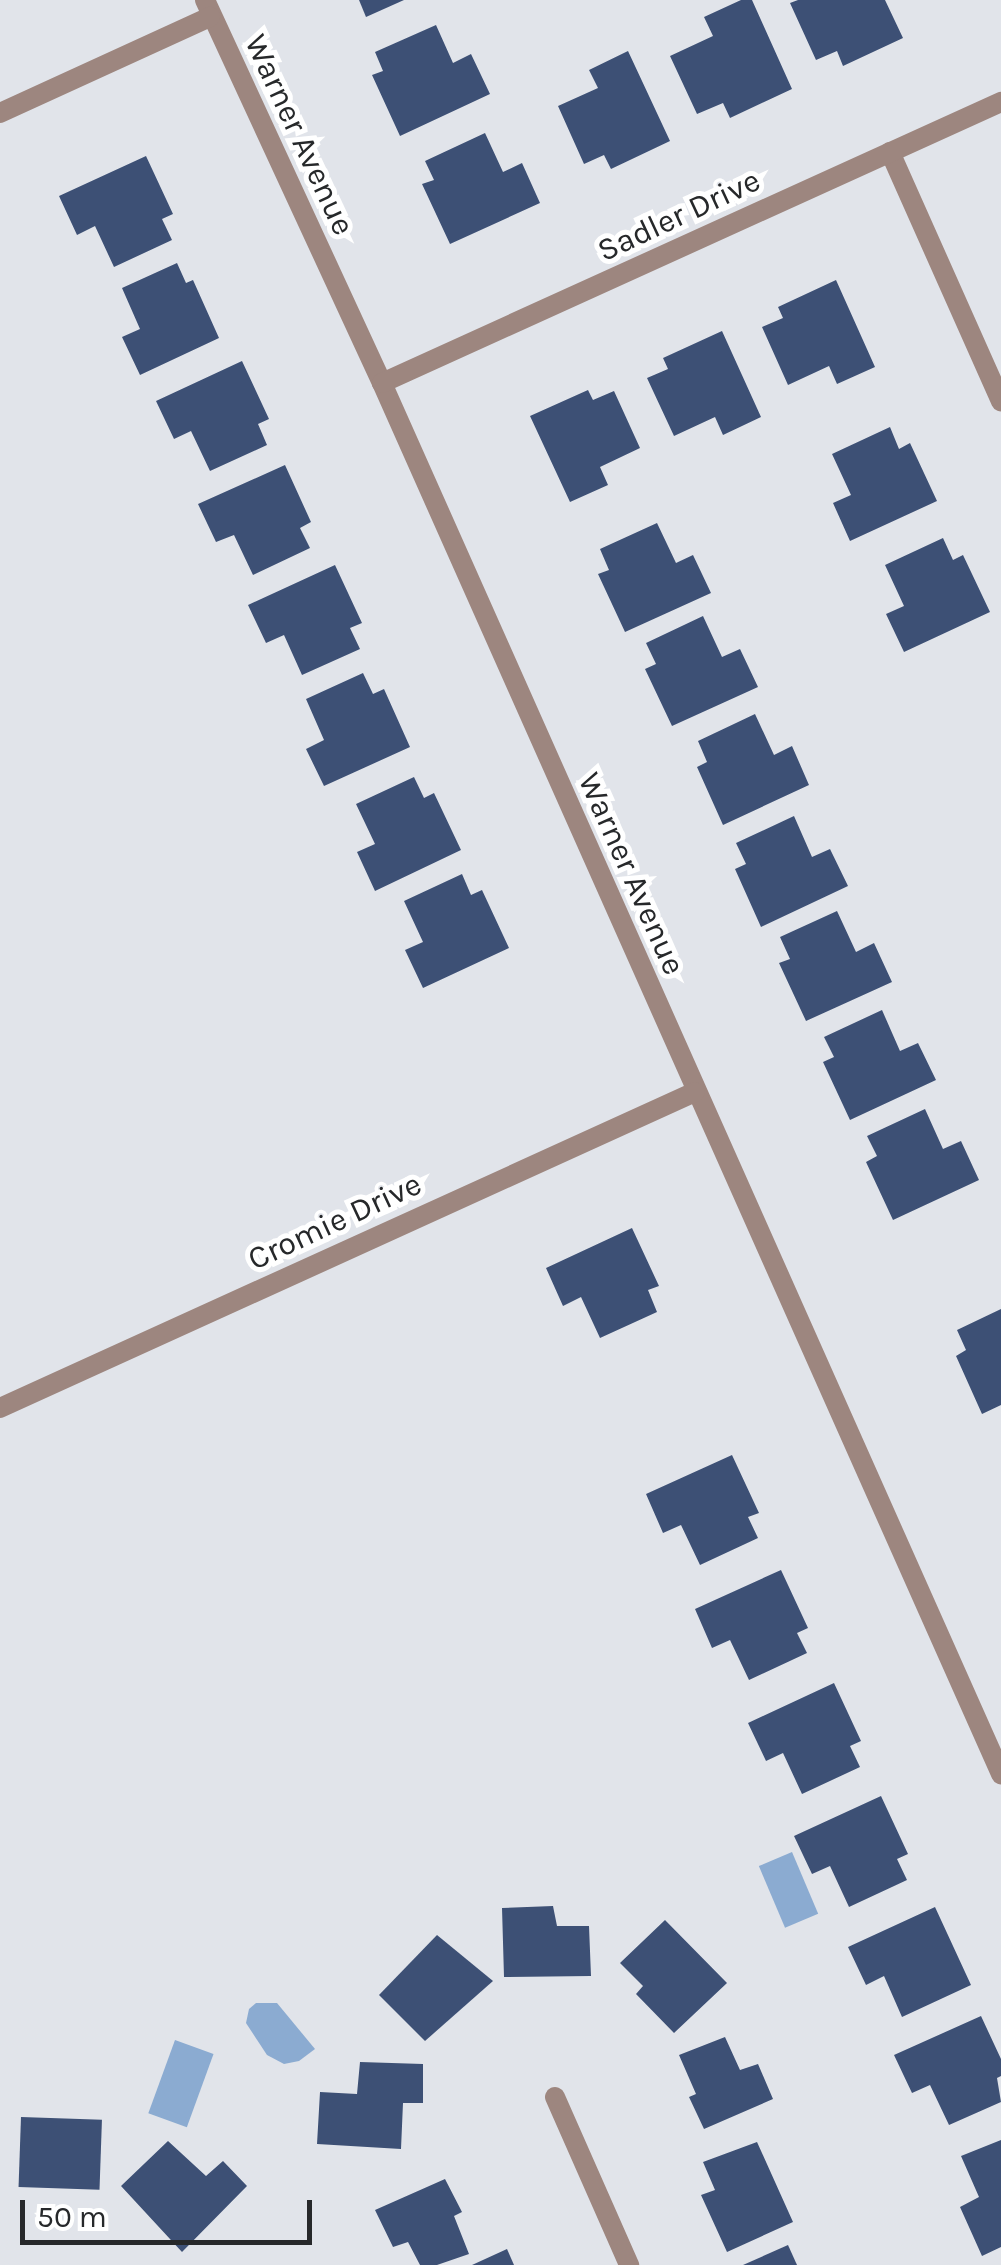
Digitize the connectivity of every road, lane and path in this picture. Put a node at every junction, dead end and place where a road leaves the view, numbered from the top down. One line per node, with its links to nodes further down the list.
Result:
1 (207, 8): 3 (street); 5 (street, Warner Avenue)
2 (1001, 102): 4 (street, Sadler Drive)
3 (0, 113)
4 (890, 152): 5 (street, Sadler Drive); 6 (street)
5 (382, 383): 7 (street, Warner Avenue)
6 (1001, 401)
7 (694, 1092): 8 (street, Cromie Drive); 9 (street, Warner Avenue)
8 (0, 1408)
9 (1001, 1774)
10 (555, 2096): 11 (street)
11 (629, 2265)

